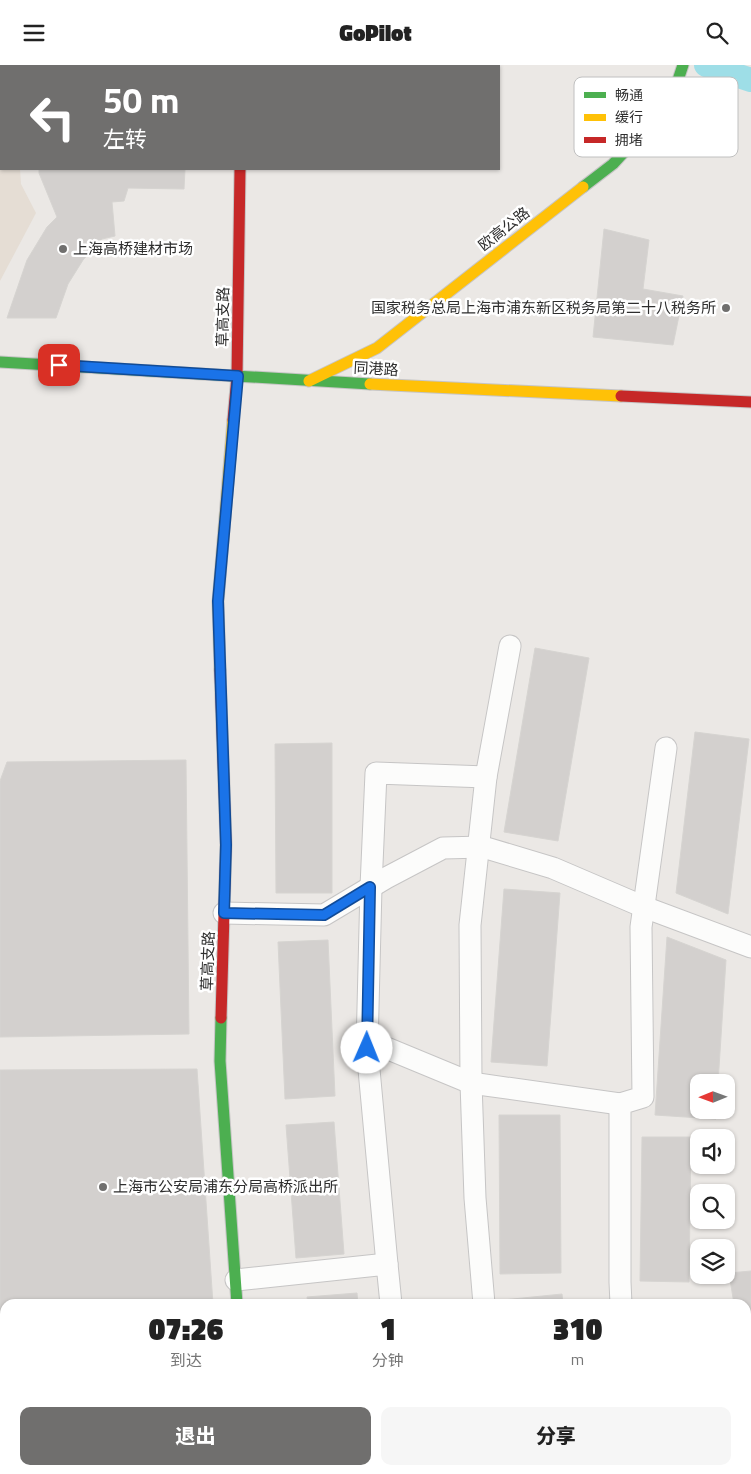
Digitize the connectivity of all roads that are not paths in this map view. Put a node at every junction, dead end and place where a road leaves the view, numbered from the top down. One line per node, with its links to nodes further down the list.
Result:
1 (683, 65): 2 (street, 欧高公路)
2 (679, 77)
3 (619, 157): 7 (street, 欧高公路)
4 (240, 170): 6 (street, 草高支路)
5 (0, 361): 6 (street, 同港路)
6 (238, 376): 7 (street, 同港路); 15 (street, 草高支路)
7 (308, 381): 8 (street, 同港路)
8 (751, 402)
9 (510, 646): 11 (street)
10 (666, 748): 14 (street)
11 (486, 777): 12 (street); 13 (street)
12 (479, 847): 13 (street); 14 (street); 18 (street)
13 (370, 887): 15 (street); 17 (street)
14 (644, 907): 16 (street); 19 (street)
15 (224, 913): 21 (street, 草高支路)
16 (751, 947)
17 (367, 1040): 18 (street); 20 (street)
18 (471, 1083): 19 (street); 24 (street)
19 (620, 1104): 25 (street)
20 (387, 1264): 21 (street); 23 (street)
21 (236, 1280): 22 (street, 草高支路)
22 (237, 1299)
23 (390, 1299)
24 (484, 1299)
25 (621, 1299)

